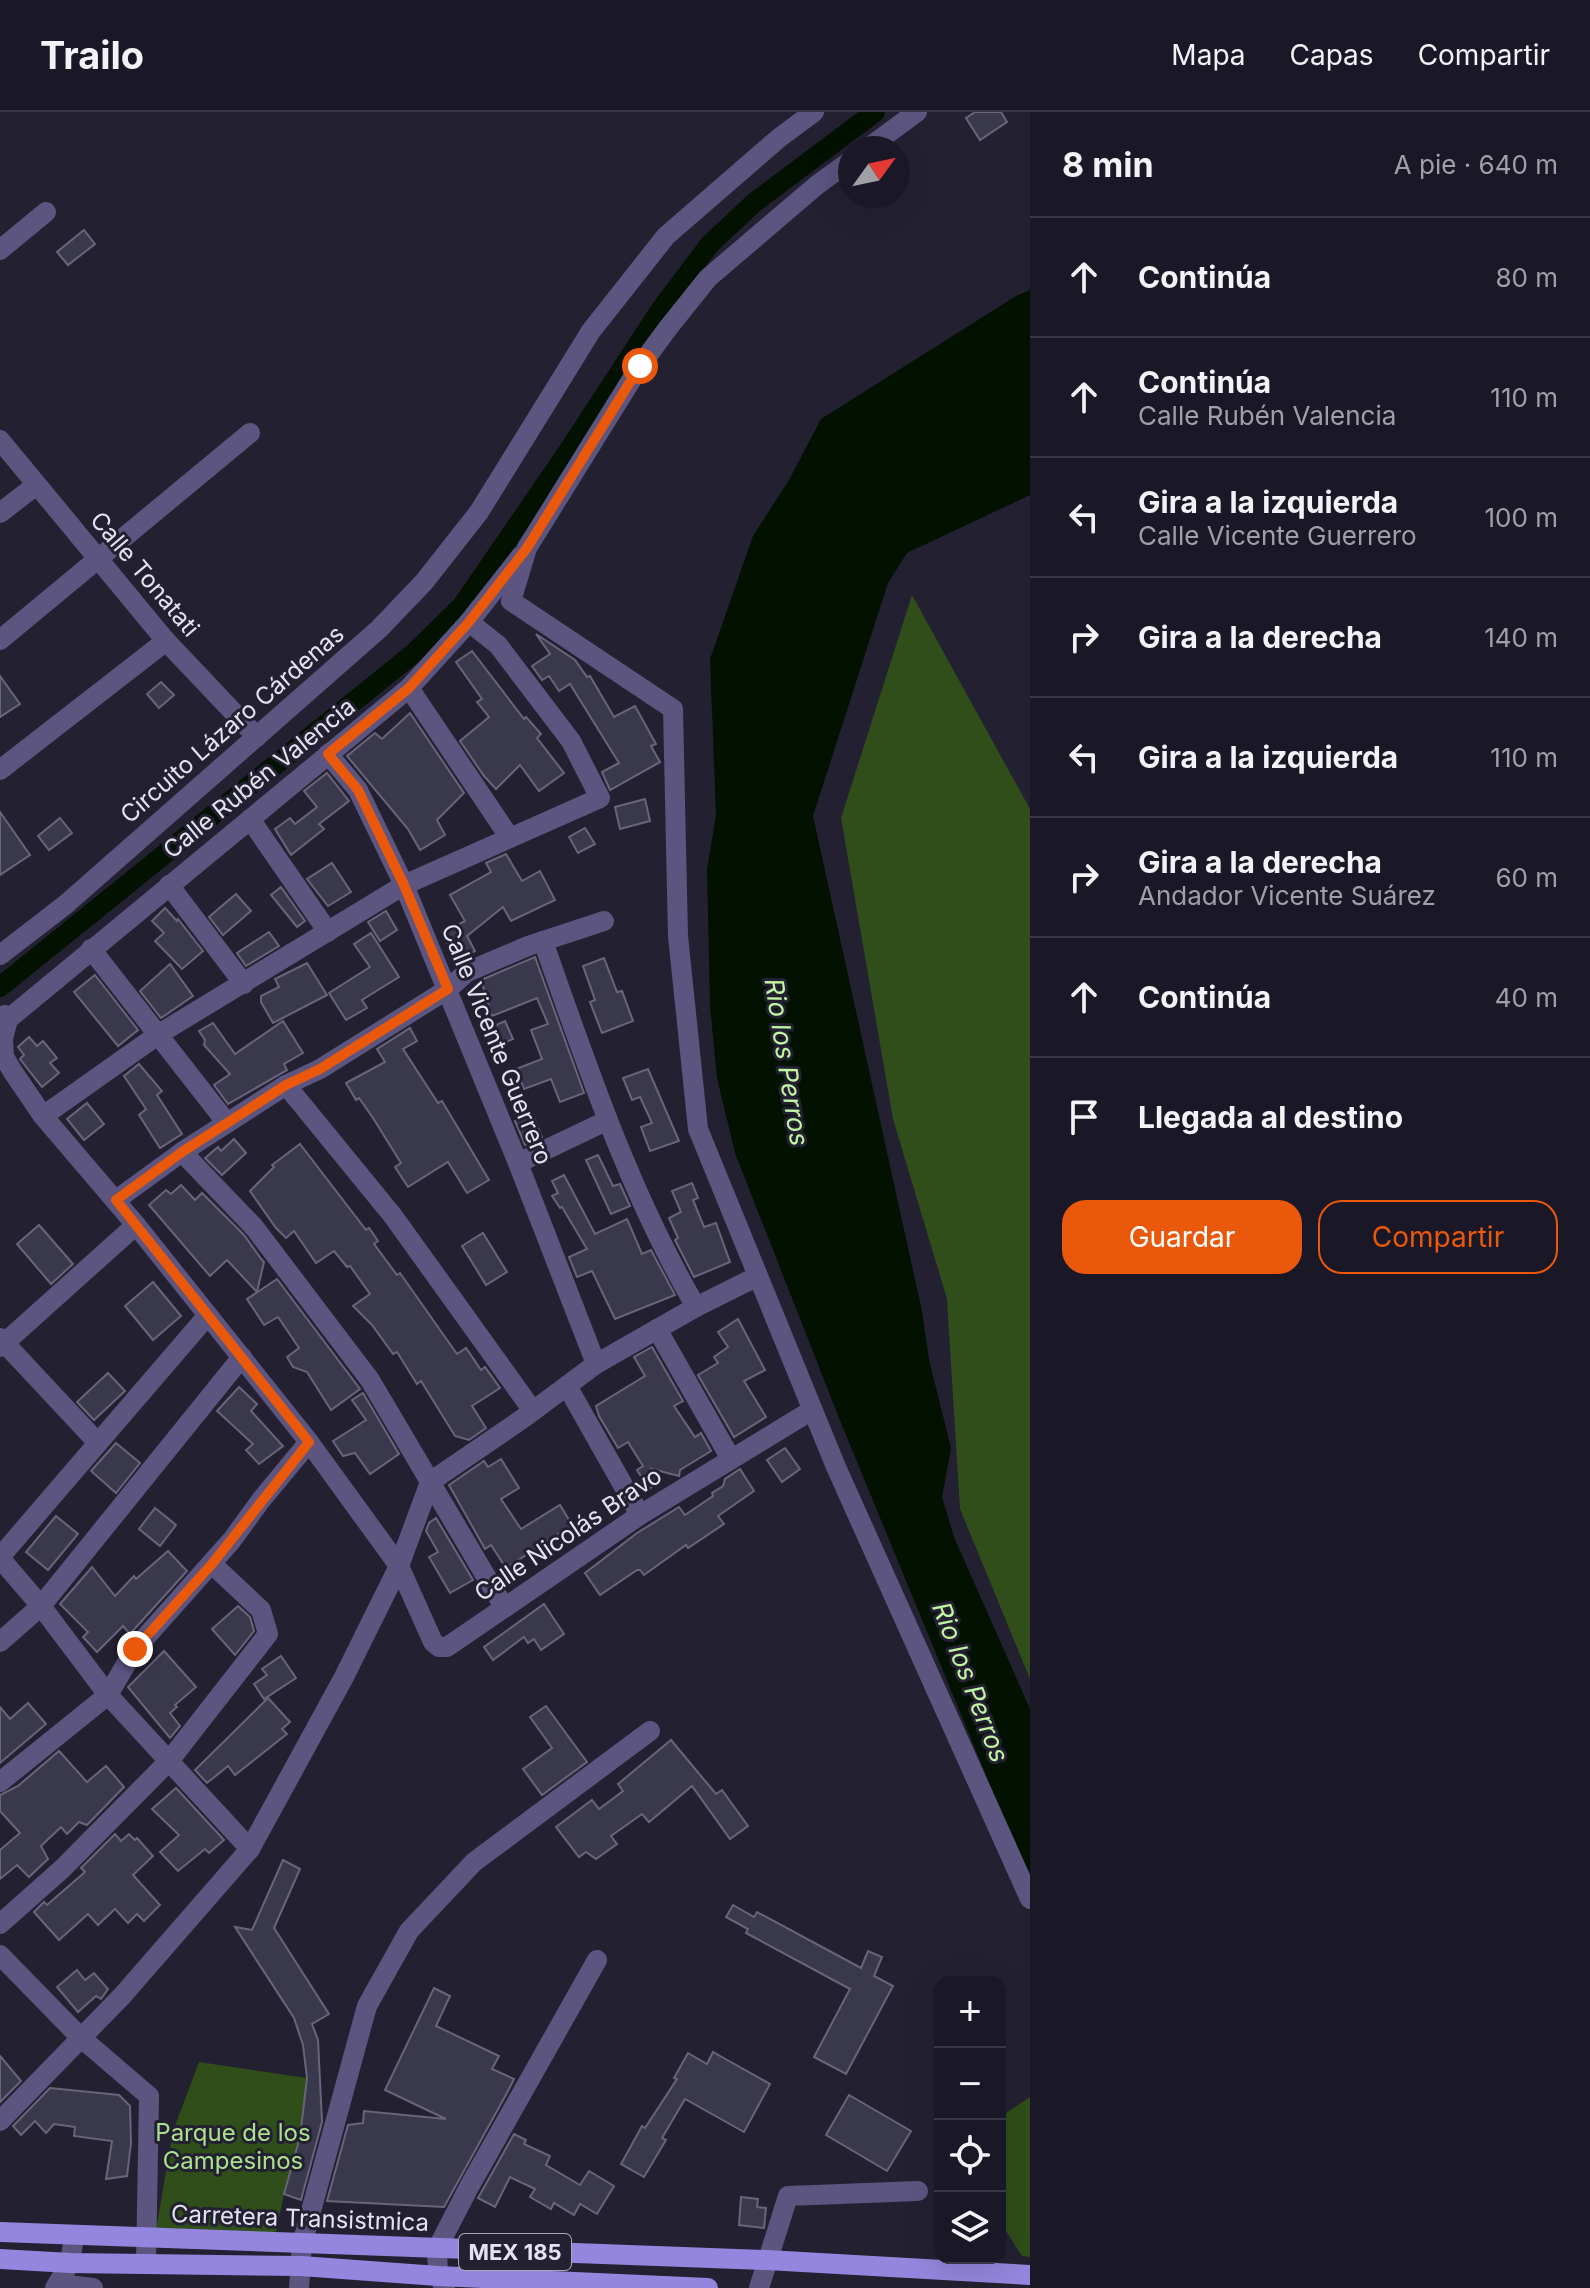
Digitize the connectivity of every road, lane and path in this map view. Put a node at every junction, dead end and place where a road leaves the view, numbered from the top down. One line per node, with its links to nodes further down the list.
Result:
1 (814, 112): 17 (street, Circuito Lázaro Cárdenas)
2 (917, 112): 3 (street)
3 (884, 136)
4 (838, 170): 11 (street)
5 (46, 212): 6 (street)
6 (0, 250)
7 (250, 433): 12 (street)
8 (0, 440): 9 (street, Calle Tonatati)
9 (35, 486): 10 (street); 12 (street, Calle Tonatati)
10 (0, 513)
11 (527, 548): 13 (street, Calle Rubén Valencia); 67 (street)
12 (99, 560): 14 (street); 15 (street, Calle Tonatati)
13 (469, 622): 16 (street, Calle Rubén Valencia); 21 (street)
14 (0, 640)
15 (166, 641): 17 (street, Calle Tonatati); 19 (street)
16 (409, 688): 18 (street, Calle Rubén Valencia); 21 (street)
17 (257, 737): 28 (street, Circuito Lázaro Cárdenas)
18 (328, 754): 20 (street, Calle Rubén Valencia); 23 (street, Calle Vicente Guerrero)
19 (0, 770)
20 (250, 819): 22 (street, Calle Rubén Valencia); 25 (street)
21 (510, 838): 23 (street)
22 (169, 885): 27 (street, Calle Rubén Valencia); 29 (street)
23 (404, 885): 25 (street); 30 (street, Calle Vicente Guerrero)
24 (604, 921): 26 (street)
25 (328, 932): 29 (street)
26 (543, 941): 30 (street); 35 (street)
27 (91, 949): 31 (street, Calle Rubén Valencia); 32 (street)
28 (0, 955)
29 (244, 984): 32 (street)
30 (448, 989): 33 (street); 38 (street, Calle Vicente Guerrero)
31 (3, 1016): 34 (street)
32 (159, 1034): 34 (street); 36 (street)
33 (286, 1085): 36 (street); 49 (street)
34 (43, 1116): 39 (street)
35 (606, 1121): 38 (street); 42 (street)
36 (227, 1123): 37 (street)
37 (182, 1152): 39 (street); 54 (street)
38 (518, 1163): 47 (street, Calle Vicente Guerrero)
39 (116, 1200): 40 (street)
40 (136, 1225): 43 (street); 45 (street)
41 (748, 1281): 42 (street)
42 (696, 1307): 44 (street)
43 (208, 1315): 46 (street); 52 (street)
44 (657, 1329): 47 (street); 53 (street)
45 (2, 1343): 52 (street)
46 (242, 1357): 51 (street); 59 (street)
47 (596, 1364): 48 (street)
48 (567, 1386): 49 (street); 55 (street)
49 (533, 1411): 54 (street)
50 (804, 1415): 53 (street, Calle Nicolás Bravo)
51 (309, 1442): 57 (street); 58 (street)
52 (98, 1443): 56 (street)
53 (731, 1459): 55 (street, Calle Nicolás Bravo)
54 (430, 1482): 58 (street); 60 (street)
55 (640, 1515): 60 (street, Calle Nicolás Bravo)
56 (0, 1558): 59 (street)
57 (212, 1564): 62 (street); 64 (street)
58 (399, 1566): 60 (street, Calle Nicolás Bravo); 66 (street)
59 (41, 1606): 61 (street); 62 (street)
60 (504, 1607)
61 (0, 1642)
62 (108, 1695): 64 (street); 65 (street)
63 (650, 1731): 77 (street)
64 (169, 1761): 66 (street); 68 (street)
65 (0, 1782)
66 (250, 1849): 71 (street)
67 (1030, 1899)
68 (0, 1924)
69 (0, 1955): 71 (street)
70 (597, 1960): 78 (street)
71 (80, 2037): 72 (street); 76 (street)
72 (0, 2121)
73 (918, 2191): 81 (street)
74 (0, 2232): 75 (main road, Carretera Transistmica / MEX 185)
75 (74, 2236): 76 (main road, Carretera Transistmica / MEX 185); 82 (street)
76 (146, 2237): 77 (main road, Carretera Transistmica / MEX 185); 83 (street)
77 (302, 2244): 78 (main road, Carretera Transistmica / MEX 185); 84 (street)
78 (437, 2249): 79 (main road, Carretera Transistmica / MEX 185); 86 (street)
79 (599, 2255): 81 (main road, Carretera Transistmica / MEX 185); 87 (main road)
80 (0, 2259): 82 (main road, Carretera Transistmica / MEX 185)
81 (767, 2260): 85 (main road, Carretera Transistmica / MEX 185); 92 (street)
82 (70, 2263): 83 (main road, Carretera Transistmica / MEX 185); 88 (street)
83 (146, 2264): 84 (main road, Carretera Transistmica / MEX 185)
84 (301, 2266): 86 (main road, Carretera Transistmica / MEX 185); 90 (street)
85 (1030, 2275)
86 (442, 2282): 87 (main road, Carretera Transistmica / MEX 185)
87 (598, 2283): 91 (main road, Carretera Transistmica / MEX 185)
88 (57, 2286): 89 (street)
89 (93, 2288)
90 (299, 2288)
91 (708, 2288)
92 (759, 2288)

